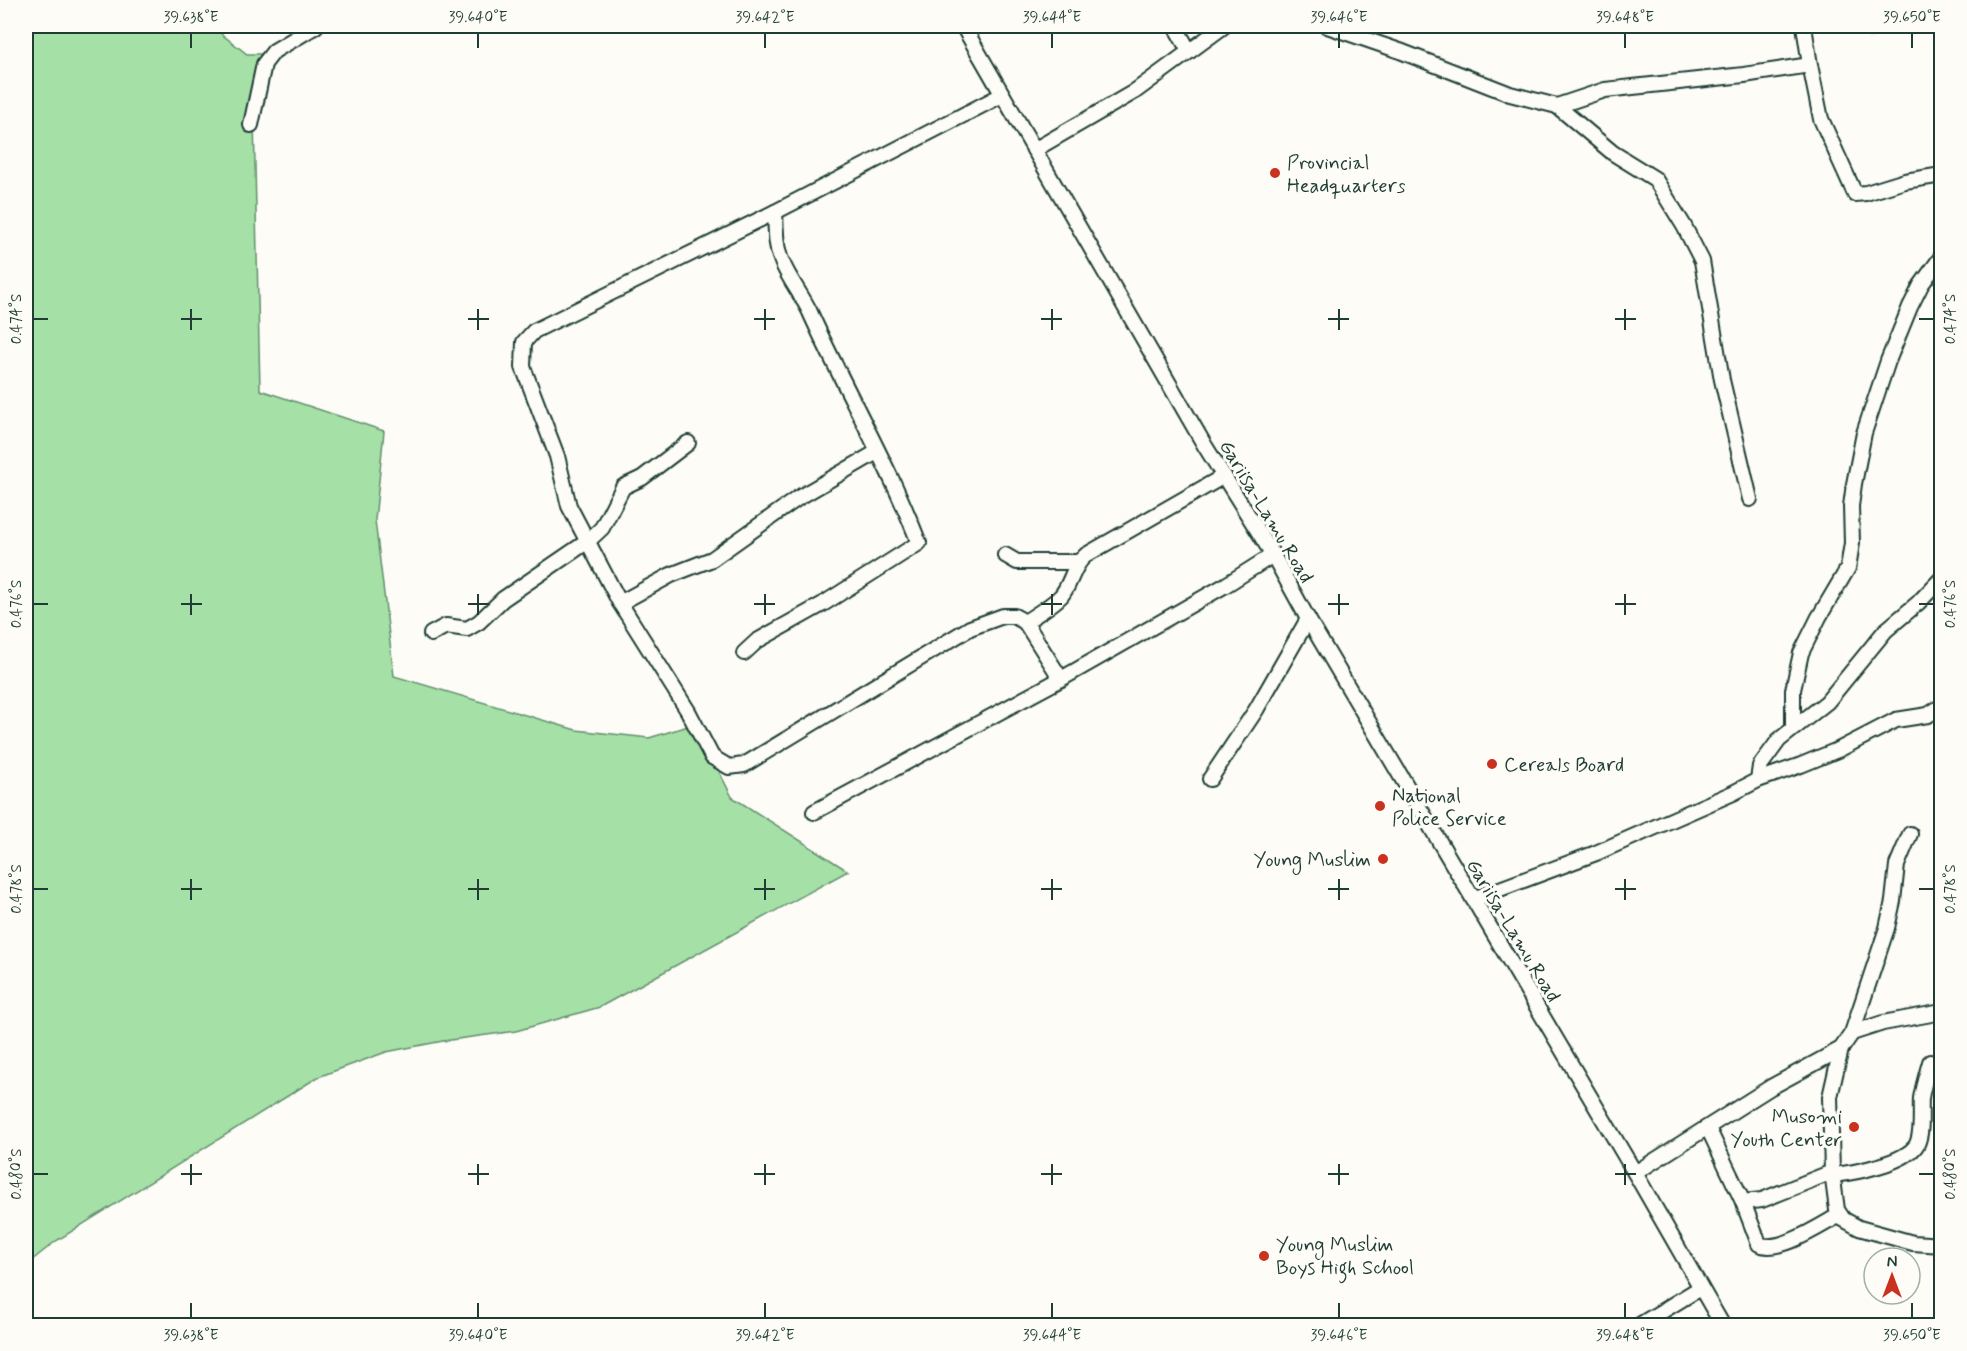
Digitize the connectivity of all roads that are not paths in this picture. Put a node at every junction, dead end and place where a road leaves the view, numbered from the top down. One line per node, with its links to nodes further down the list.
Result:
1 (316, 26): 11 (street)
2 (963, 26): 9 (street, Gariisa-Lamu Road)
3 (1175, 26): 7 (street)
4 (1224, 26): 7 (street)
5 (1327, 26): 10 (street)
6 (1804, 26): 8 (street)
7 (1189, 51): 12 (street)
8 (1810, 65): 10 (street); 13 (street)
9 (1002, 95): 12 (street, Gariisa-Lamu Road); 14 (street)
10 (1557, 106): 19 (street)
11 (250, 125)
12 (1034, 150): 18 (street, Gariisa-Lamu Road)
13 (1941, 175)
14 (775, 212): 17 (street); 20 (street)
15 (1941, 256): 32 (street)
16 (688, 443): 20 (street)
17 (878, 452): 25 (street); 29 (street)
18 (1224, 476): 22 (street, Gariisa-Lamu Road); 23 (street)
19 (1750, 499)
20 (588, 541): 25 (street); 28 (street)
21 (1005, 555): 23 (street)
22 (1273, 555): 26 (street, Gariisa-Lamu Road); 30 (street)
23 (1077, 562): 27 (street)
24 (1941, 578): 32 (street)
25 (620, 603): 27 (street)
26 (1308, 620): 33 (street); 37 (street, Gariisa-Lamu Road)
27 (1025, 622): 30 (street)
28 (431, 634)
29 (744, 653)
30 (1061, 679): 35 (street)
31 (1941, 706): 34 (street)
32 (1793, 728): 34 (street)
33 (1210, 779)
34 (1758, 780): 37 (street)
35 (814, 812)
36 (1910, 834): 39 (street)
37 (1473, 899): 43 (street, Gariisa-Lamu Road)
38 (1941, 1012): 39 (street)
39 (1852, 1033): 40 (street)
40 (1841, 1049): 42 (street); 44 (street)
41 (1930, 1062): 44 (street)
42 (1708, 1128): 43 (street); 45 (street)
43 (1635, 1173): 48 (street, Gariisa-Lamu Road)
44 (1833, 1174): 45 (street); 46 (street)
45 (1743, 1202): 46 (street)
46 (1840, 1215): 47 (street)
47 (1941, 1245)
48 (1700, 1288): 49 (street); 50 (street, Gariisa-Lamu Road)
49 (1638, 1326)
50 (1723, 1326)

